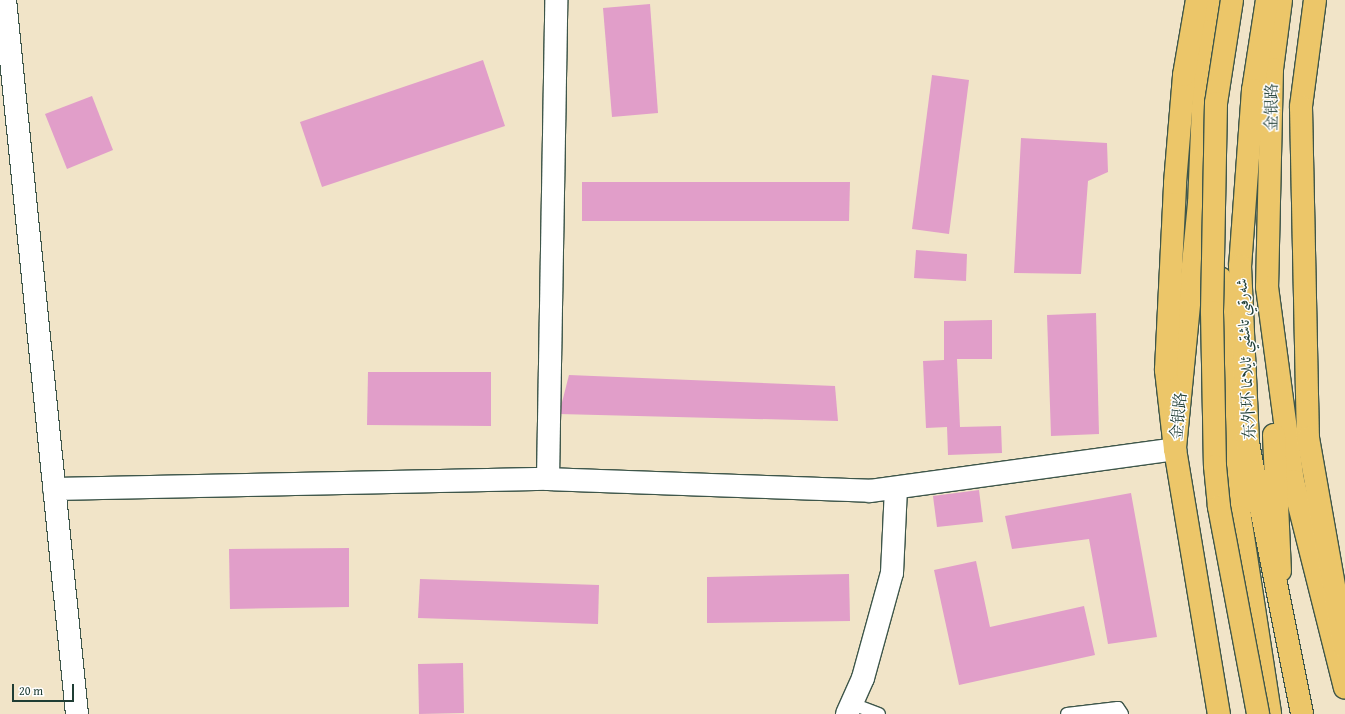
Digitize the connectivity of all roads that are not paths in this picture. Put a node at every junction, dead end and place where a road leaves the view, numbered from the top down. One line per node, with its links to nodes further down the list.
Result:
1 (5, 0): 14 (street)
2 (556, 0): 12 (street)
3 (1197, 0): 11 (main road)
4 (1212, 0): 9 (main road, 金银路)
5 (1232, 0): 23 (main road, 东外环 شەرقىي تاشقىي ئايلانما, bridge)
6 (1267, 0): 25 (main road, 东外环 شەرقىي تاشقىي ئايلانما)
7 (1281, 0): 10 (main road, 金银路)
8 (1315, 0): 15 (main road)
9 (1202, 116): 11 (main road, 金银路); 24 (main road, 金银路)
10 (1267, 287): 16 (main road, 金银路); 25 (main road, 金银路)
11 (1175, 449): 13 (street); 22 (main road, 金银路)
12 (548, 479): 13 (street); 14 (street)
13 (896, 488): 17 (street)
14 (54, 489): 18 (street)
15 (1345, 648)
16 (1345, 688)
17 (849, 709): 19 (lane)
18 (77, 714)
19 (879, 714)
20 (1067, 714): 21 (lane)
21 (1122, 714)
22 (1219, 714)
23 (1258, 714)
24 (1270, 714)
25 (1302, 714)

